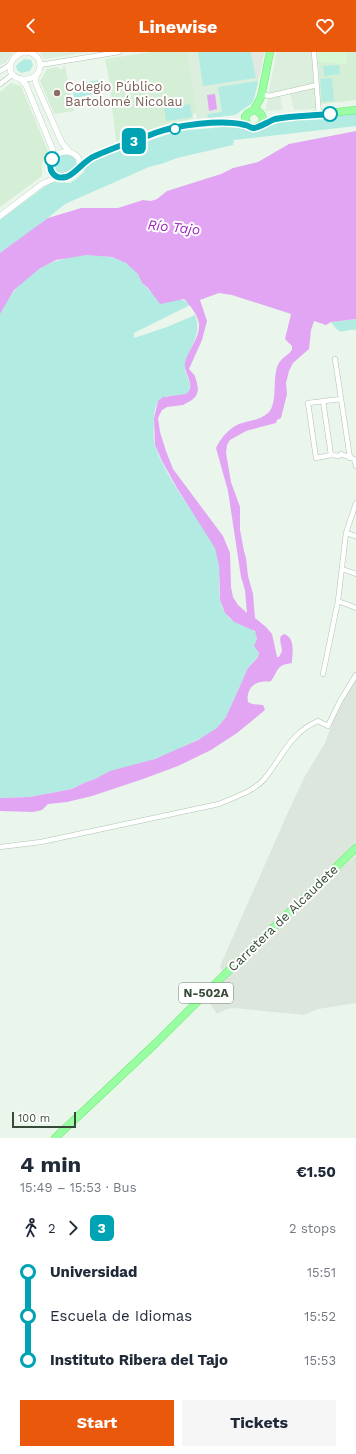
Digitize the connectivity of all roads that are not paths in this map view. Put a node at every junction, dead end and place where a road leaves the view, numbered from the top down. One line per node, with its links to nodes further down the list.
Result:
1 (27, 52): 6 (street); 8 (street)
2 (119, 52): 5 (street)
3 (270, 52): 15 (main road)
4 (314, 52): 14 (street)
5 (95, 54): 8 (street)
6 (15, 55): 7 (street)
7 (10, 65): 9 (street); 10 (street)
8 (40, 65): 11 (street)
9 (0, 71)
10 (12, 75): 12 (street); 13 (street)
11 (34, 76): 12 (street); 22 (street)
12 (21, 80): 25 (street)
13 (0, 84)
14 (317, 85): 15 (street); 18 (street)
15 (261, 96): 17 (main road)
16 (356, 110): 18 (main road)
17 (259, 113): 19 (main road); 20 (main road); 21 (main road)
18 (319, 115): 19 (main road)
19 (275, 119): 21 (main road)
20 (246, 121): 21 (main road); 24 (street)
21 (262, 124)
22 (69, 152): 23 (street); 25 (street)
23 (77, 156): 24 (street); 26 (street)
24 (93, 156): 26 (street)
25 (53, 157): 27 (street)
26 (79, 167): 28 (street)
27 (51, 170): 28 (street); 29 (street)
28 (58, 177): 29 (street)
29 (42, 184): 30 (street)
30 (0, 216)
31 (335, 359): 32 (street)
32 (341, 399): 33 (street); 35 (street)
33 (323, 401): 34 (street); 34 (street)
34 (332, 455): 35 (street)
35 (350, 458): 36 (street)
36 (356, 466)
37 (356, 503): 38 (street)
38 (346, 533): 39 (street); 40 (street)
39 (356, 536)
40 (342, 569): 41 (street); 42 (street)
41 (356, 574)
42 (338, 601): 43 (street); 44 (street)
43 (356, 608)
44 (323, 674)
45 (356, 675): 46 (street)
46 (0, 847)
47 (356, 848): 48 (main road, Carretera de Alcaudete / N-502A)
48 (55, 1138)

